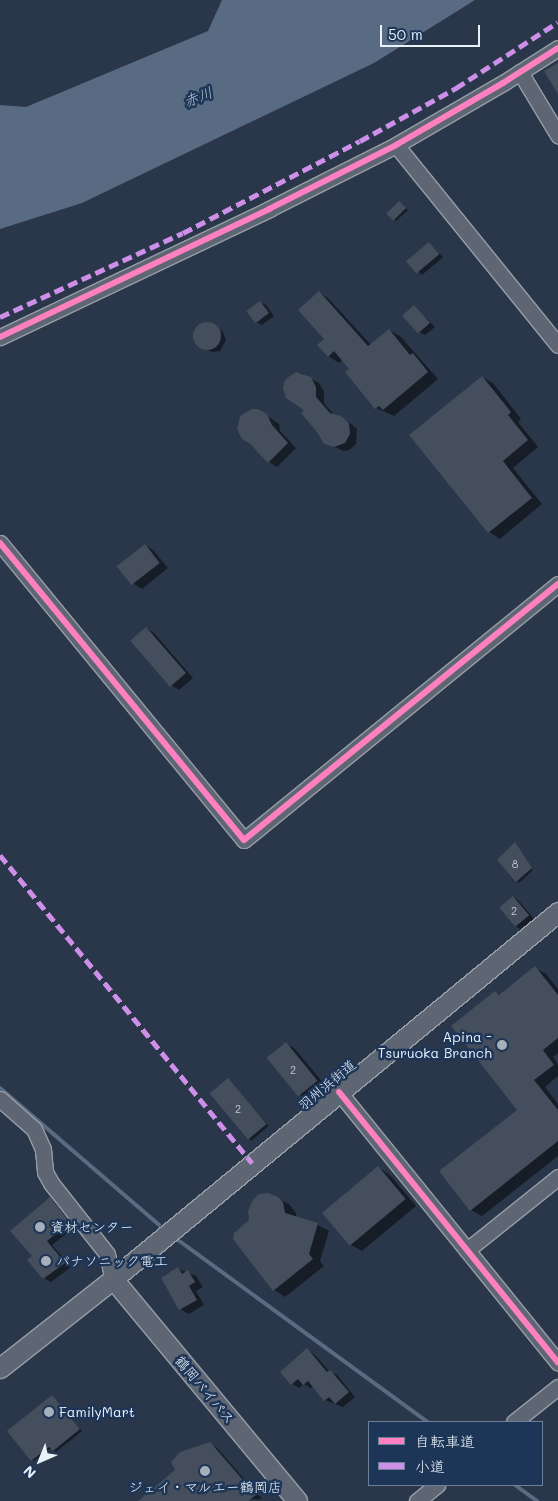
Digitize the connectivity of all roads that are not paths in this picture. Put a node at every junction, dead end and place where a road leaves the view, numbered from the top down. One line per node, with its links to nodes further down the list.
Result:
1 (558, 48): 2 (street)
2 (520, 72): 3 (street); 4 (street)
3 (558, 135)
4 (396, 145): 5 (street); 6 (street)
5 (0, 337)
6 (558, 344)
7 (0, 543): 8 (street)
8 (558, 584)
9 (558, 912): 10 (main road, 羽州浜街道)
10 (338, 1092): 13 (street); 14 (main road, 羽州浜街道)
11 (0, 1099): 14 (street)
12 (558, 1177): 13 (street)
13 (467, 1250): 15 (street)
14 (113, 1278): 16 (main road, 羽州浜街道); 20 (main road, 鶴岡バイパス)
15 (558, 1362)
16 (0, 1368)
17 (558, 1387): 18 (street)
18 (515, 1421)
19 (436, 1486): 21 (street)
20 (297, 1501)
21 (417, 1501)

